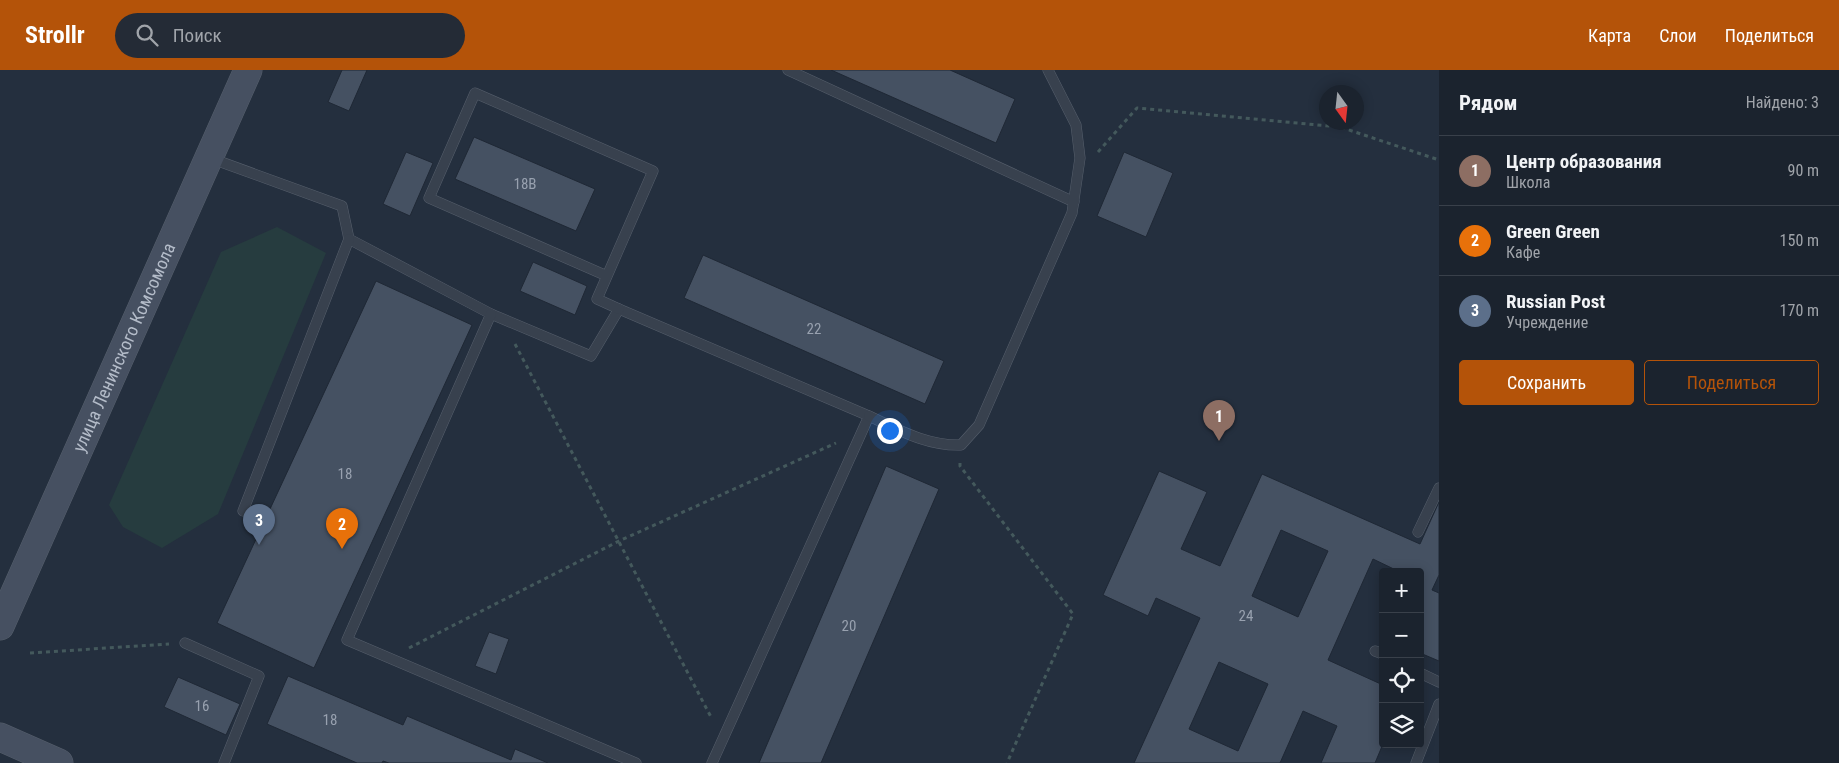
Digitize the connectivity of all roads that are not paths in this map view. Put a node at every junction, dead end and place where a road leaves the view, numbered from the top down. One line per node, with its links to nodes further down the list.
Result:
1 (248, 70): 4 (main road, улица Ленинского Комсомола)
2 (788, 70): 5 (lane)
3 (1048, 70): 5 (lane)
4 (209, 158): 6 (lane); 14 (main road, улица Ленинского Комсомола)
5 (1074, 202): 10 (lane)
6 (349, 239): 9 (lane); 12 (lane)
7 (608, 276): 7 (lane); 8 (lane)
8 (619, 309): 9 (lane); 10 (lane)
9 (491, 314): 22 (lane)
10 (869, 416): 23 (lane)
11 (1439, 488): 13 (lane)
12 (243, 512)
13 (1418, 532)
14 (0, 626)
15 (185, 643): 21 (lane)
16 (1424, 675): 17 (lane)
17 (1439, 682)
18 (1439, 704): 24 (lane)
19 (0, 737): 20 (main road)
20 (59, 763)
21 (224, 763)
22 (636, 763)
23 (712, 763)
24 (1416, 763)

